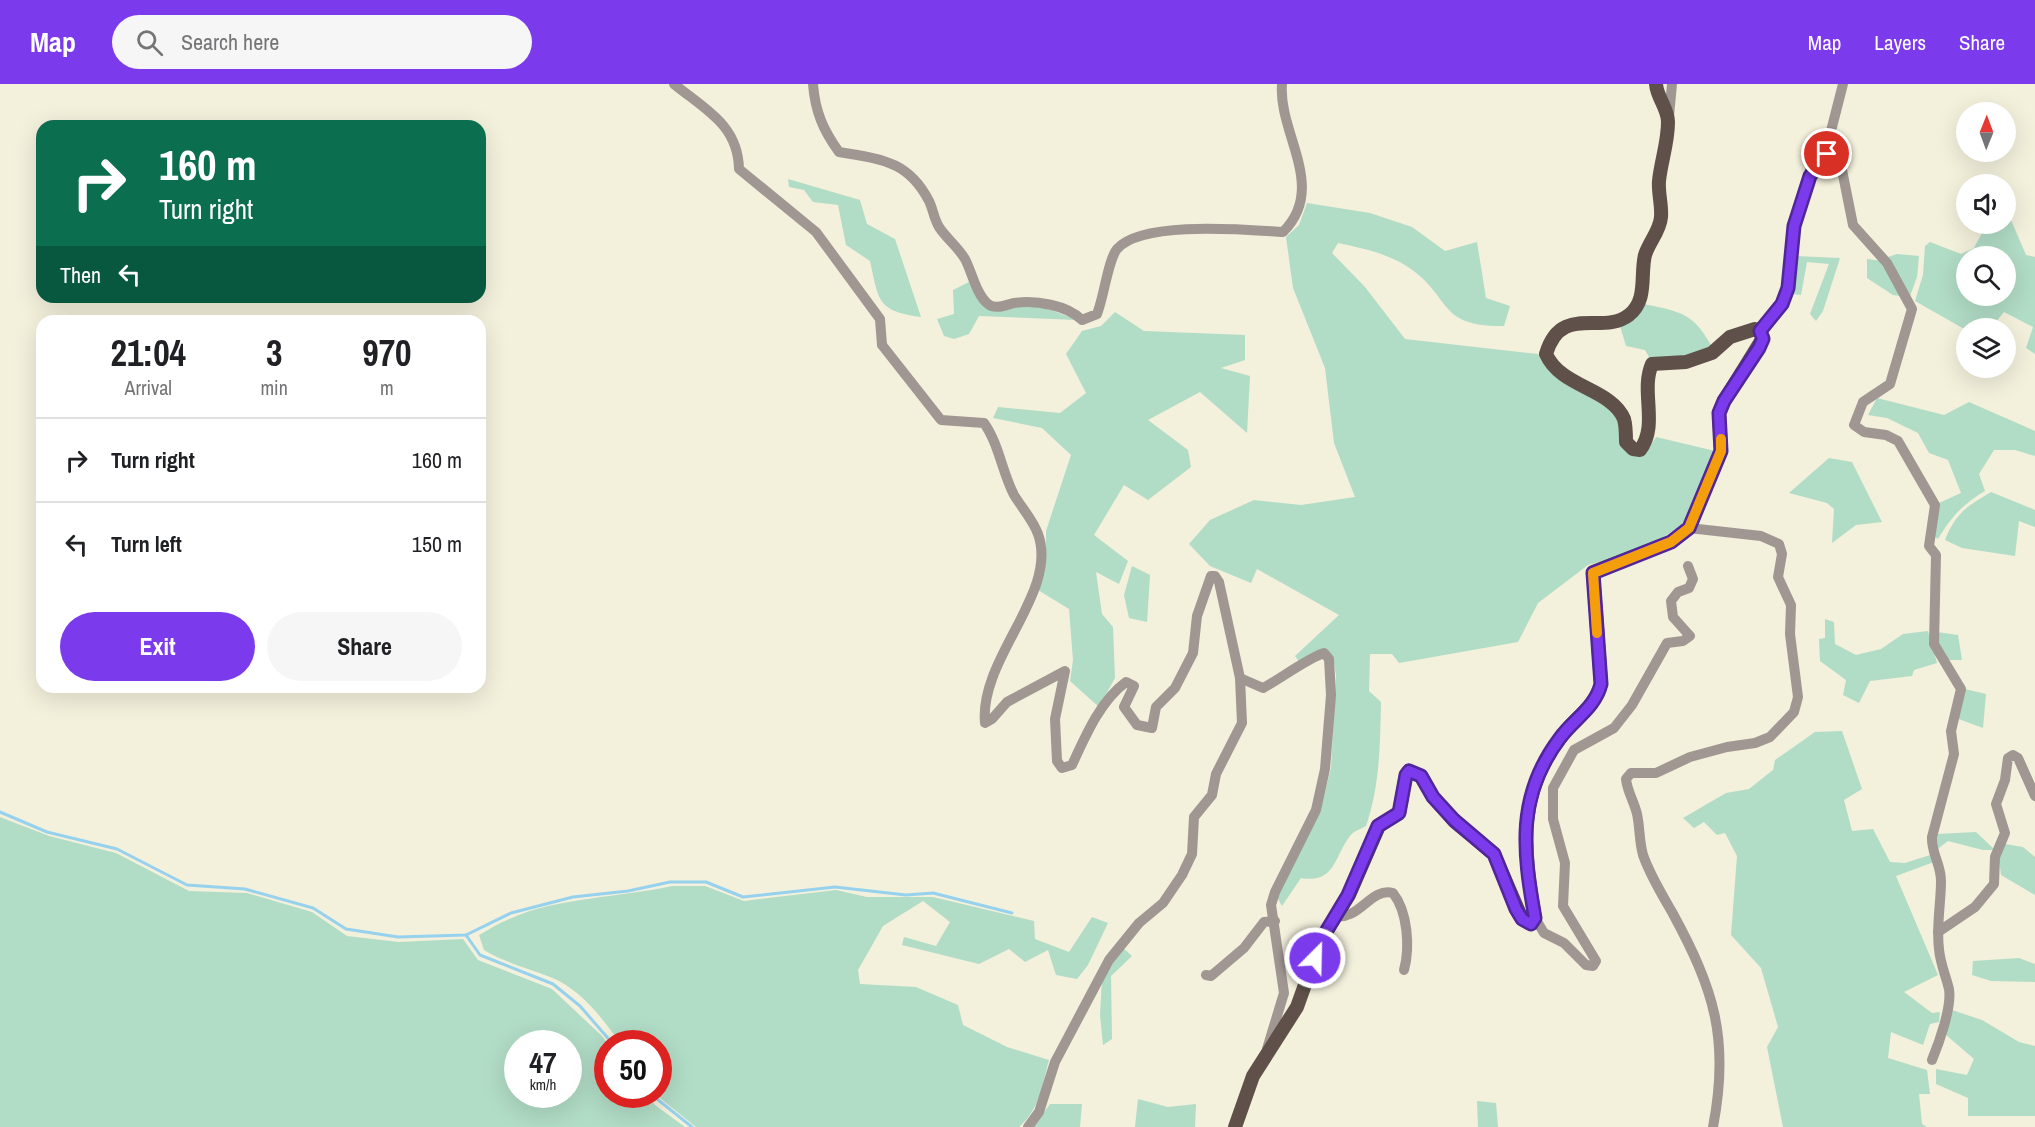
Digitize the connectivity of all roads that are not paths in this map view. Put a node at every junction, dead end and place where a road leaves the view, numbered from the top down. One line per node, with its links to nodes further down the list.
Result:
1 (674, 84): 12 (street)
2 (813, 84): 3 (street)
3 (1282, 84)
4 (1656, 84): 7 (main road)
5 (1672, 84): 7 (street)
6 (1843, 84): 8 (street)
7 (1668, 120): 9 (main road)
8 (1810, 176): 9 (street); 17 (street)
9 (1760, 331): 10 (main road)
10 (1689, 528): 15 (main road); 24 (street)
11 (1688, 566): 15 (street)
12 (1240, 678): 16 (street); 22 (street)
13 (2035, 796): 17 (street)
14 (1334, 916): 15 (main road); 18 (street); 21 (main road)
15 (1535, 918)
16 (1275, 921): 19 (street); 21 (street)
17 (1938, 933): 20 (street)
18 (1404, 970)
19 (1206, 975)
20 (1932, 1060)
21 (1263, 1061): 23 (main road)
22 (1028, 1127)
23 (1235, 1127)
24 (1713, 1127)

